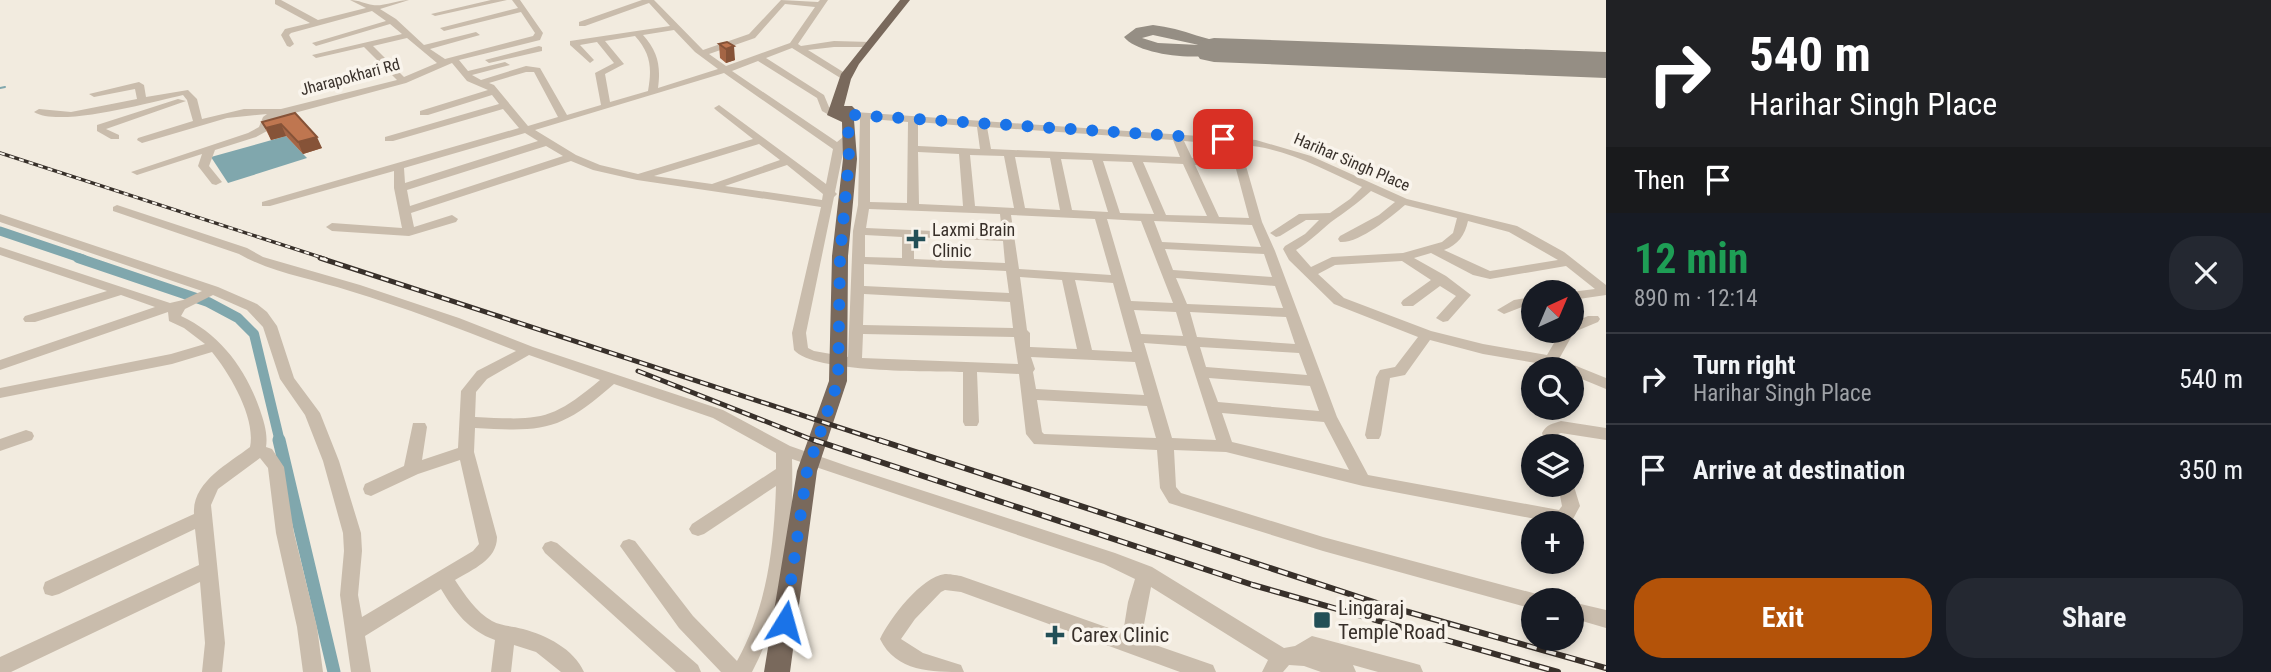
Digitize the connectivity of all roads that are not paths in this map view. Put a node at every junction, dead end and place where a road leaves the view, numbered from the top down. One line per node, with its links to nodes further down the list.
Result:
1 (354, 0): 11 (street)
2 (405, 0): 11 (street)
3 (503, 0): 13 (street)
4 (516, 0): 12 (street, Jharapokhari Rd)
5 (650, 0): 15 (street); 16 (street)
6 (905, 0): 24 (main road)
7 (913, 0): 50 (main road)
8 (784, 1): 10 (street); 29 (street)
9 (278, 2): 14 (street)
10 (822, 3): 26 (street)
11 (375, 8): 14 (street); 17 (street)
12 (524, 9): 18 (street); 34 (street, Jharapokhari Rd)
13 (435, 15)
14 (317, 23): 23 (street)
15 (582, 24)
16 (678, 27): 19 (street); 29 (street)
17 (400, 28): 22 (street); 25 (street); 27 (street); 28 (street)
18 (444, 28)
19 (638, 34): 21 (street); 40 (street)
20 (476, 35): 28 (street)
21 (598, 38): 33 (street); 45 (street)
22 (316, 43)
23 (290, 44)
24 (868, 44): 26 (street); 36 (main road)
25 (329, 47)
26 (796, 47): 32 (street); 36 (street)
27 (370, 48): 31 (street); 37 (street)
28 (423, 48): 34 (street)
29 (703, 53): 35 (street)
30 (540, 54): 34 (street)
31 (317, 58)
32 (760, 58): 35 (street); 50 (street)
33 (590, 60)
34 (456, 66): 37 (street, Jharapokhari Rd); 38 (street)
35 (725, 69): 40 (street); 66 (street)
36 (845, 77): 50 (main road)
37 (402, 81): 47 (street, Jharapokhari Rd)
38 (483, 82): 39 (street); 51 (street)
39 (495, 91): 44 (street); 49 (street)
40 (653, 93): 45 (street)
41 (94, 94): 42 (street)
42 (142, 99): 43 (street); 48 (street)
43 (192, 99): 53 (street); 57 (street)
44 (505, 105): 55 (street); 58 (street)
45 (606, 105): 51 (street)
46 (719, 108): 60 (street)
47 (284, 111): 53 (street); 63 (street, Jharapokhari Rd)
48 (39, 112)
49 (424, 113)
50 (847, 116): 52 (street, Harihar Singh Place); 66 (main road); 86 (street)
51 (563, 117): 55 (street)
52 (913, 120): 54 (street, Harihar Singh Place); 64 (street)
53 (198, 123): 59 (street)
54 (982, 125): 56 (street, Harihar Singh Place); 67 (street)
55 (524, 128): 62 (street); 75 (street)
56 (1176, 136): 61 (street, Harihar Singh Place); 74 (street)
57 (115, 137)
58 (389, 139)
59 (142, 140)
60 (761, 140): 73 (street); 78 (street)
61 (1237, 141): 76 (street); 81 (street, Harihar Singh Place)
62 (547, 142): 70 (street); 82 (street)
63 (210, 149): 77 (street, Jharapokhari Rd); 79 (street)
64 (913, 149): 65 (street); 87 (street)
65 (964, 152): 67 (street); 88 (street)
66 (844, 153): 83 (street); 210 (main road)
67 (986, 153): 68 (street)
68 (1009, 154): 69 (street); 91 (street)
69 (1055, 156): 71 (street); 92 (street)
70 (572, 157): 78 (street); 90 (street)
71 (1097, 158): 72 (street); 94 (street)
72 (1137, 160): 74 (street); 99 (street)
73 (789, 161): 80 (street); 83 (street)
74 (1187, 161): 76 (street); 101 (street)
75 (399, 165): 82 (street); 85 (street)
76 (1241, 166): 102 (street)
77 (137, 172)
78 (637, 177): 80 (street)
79 (216, 182)
80 (713, 187): 83 (street)
81 (1368, 187): 84 (street, Harihar Singh Place); 95 (street)
82 (400, 188): 90 (street)
83 (829, 199): 154 (street)
84 (1403, 201): 96 (street, Harihar Singh Place); 109 (street)
85 (266, 204)
86 (864, 205): 87 (street); 105 (street)
87 (913, 206): 88 (street)
88 (969, 208): 91 (street)
89 (117, 209): 149 (street)
90 (405, 211): 104 (street)
91 (1013, 211): 92 (street); 108 (street)
92 (1067, 214): 93 (street)
93 (1100, 215): 94 (street); 122 (street)
94 (1115, 216): 97 (street)
95 (1331, 216): 106 (street); 119 (street)
96 (1464, 216): 111 (street); 117 (street, Harihar Singh Place)
97 (1146, 217): 99 (street); 110 (street)
98 (0, 218): 127 (street)
99 (1162, 218): 101 (street)
100 (452, 219): 104 (street)
101 (1215, 221): 102 (street)
102 (1256, 222): 113 (street)
103 (332, 227): 104 (street)
104 (409, 232)
105 (859, 232): 107 (street); 115 (street)
106 (1276, 233)
107 (908, 234): 108 (street); 116 (street)
108 (1008, 238): 118 (street)
109 (1344, 239)
110 (1157, 245): 113 (street); 120 (street)
111 (1433, 249): 114 (street); 117 (street)
112 (0, 251): 126 (street)
113 (1269, 251): 124 (street)
114 (1404, 257): 119 (street); 123 (street)
115 (858, 260): 116 (street); 125 (street)
116 (908, 262): 118 (street)
117 (1569, 262): 128 (street, Harihar Singh Place)
118 (1014, 270): 121 (street); 130 (street)
119 (1311, 272): 144 (street)
120 (1167, 273): 124 (street); 135 (street)
121 (1068, 277): 122 (street); 151 (street)
122 (1118, 279): 132 (street)
123 (1441, 279): 131 (street); 138 (street)
124 (1279, 282): 137 (street)
125 (857, 290): 130 (street); 142 (street)
126 (121, 291): 134 (street); 139 (street)
127 (210, 291): 134 (street); 197 (street)
128 (1606, 291): 129 (street)
129 (1584, 294)
130 (1018, 298): 143 (street)
131 (1408, 303)
132 (1126, 304): 135 (street); 145 (street)
133 (1521, 305): 136 (street)
134 (179, 306): 147 (street); 155 (street)
135 (1182, 307): 137 (street); 146 (street)
136 (1504, 310)
137 (1291, 313): 148 (street)
138 (1443, 318)
139 (30, 319)
140 (1593, 319): 141 (street)
141 (1584, 323)
142 (857, 329): 143 (street); 154 (street)
143 (1023, 333): 150 (street)
144 (1427, 335): 153 (street); 172 (street)
145 (1135, 338): 146 (street); 152 (street)
146 (1193, 342): 148 (street); 158 (street)
147 (215, 346): 163 (street); 179 (street)
148 (1304, 349): 162 (street)
149 (528, 350): 160 (street); 168 (street)
150 (1025, 352): 151 (street); 157 (street)
151 (1086, 356): 152 (street)
152 (1141, 357): 165 (street)
153 (1528, 357)
154 (855, 363): 156 (street)
155 (0, 365)
156 (970, 366): 157 (street); 169 (street)
157 (1028, 369): 164 (street)
158 (1200, 372): 162 (street); 166 (street)
159 (1584, 372): 161 (street)
160 (612, 378): 168 (street); 178 (street)
161 (1601, 378)
162 (1315, 381): 167 (street)
163 (0, 393)
164 (1031, 394): 165 (street); 175 (street)
165 (1153, 401): 175 (street)
166 (1212, 407): 167 (street); 177 (street)
167 (1329, 417): 183 (street)
168 (468, 422): 180 (street)
169 (971, 422)
170 (419, 427): 181 (street)
171 (1550, 434): 173 (street)
172 (1373, 435)
173 (1606, 435)
174 (26, 436): 176 (street)
175 (1166, 443): 177 (street); 194 (street)
176 (0, 445)
177 (1226, 446): 183 (street)
178 (784, 450): 182 (street); 191 (street)
179 (257, 451): 186 (street); 203 (street)
180 (466, 452): 181 (street); 192 (street)
181 (412, 470): 184 (street)
182 (784, 472): 187 (street); 209 (street)
183 (1363, 480): 185 (street)
184 (371, 489)
185 (1569, 497)
186 (204, 517): 190 (street); 193 (street)
187 (698, 529)
188 (629, 546): 208 (street)
189 (551, 548): 207 (street)
190 (209, 569): 201 (street); 202 (street)
191 (1146, 573): 199 (street); 200 (street)
192 (443, 576): 197 (street); 198 (street)
193 (52, 588)
194 (1521, 598)
195 (1584, 613): 196 (street)
196 (1606, 619)
197 (354, 632): 204 (street)
198 (505, 635): 205 (street); 206 (street)
199 (1131, 643): 211 (street); 212 (street)
200 (1284, 661): 213 (street); 214 (street)
201 (0, 667)
202 (212, 672)
203 (313, 672)
204 (361, 672)
205 (501, 672)
206 (574, 672)
207 (691, 672)
208 (734, 672)
209 (741, 672)
210 (777, 672)
211 (954, 672)
212 (1206, 672)
213 (1346, 672)
214 (1413, 672)

